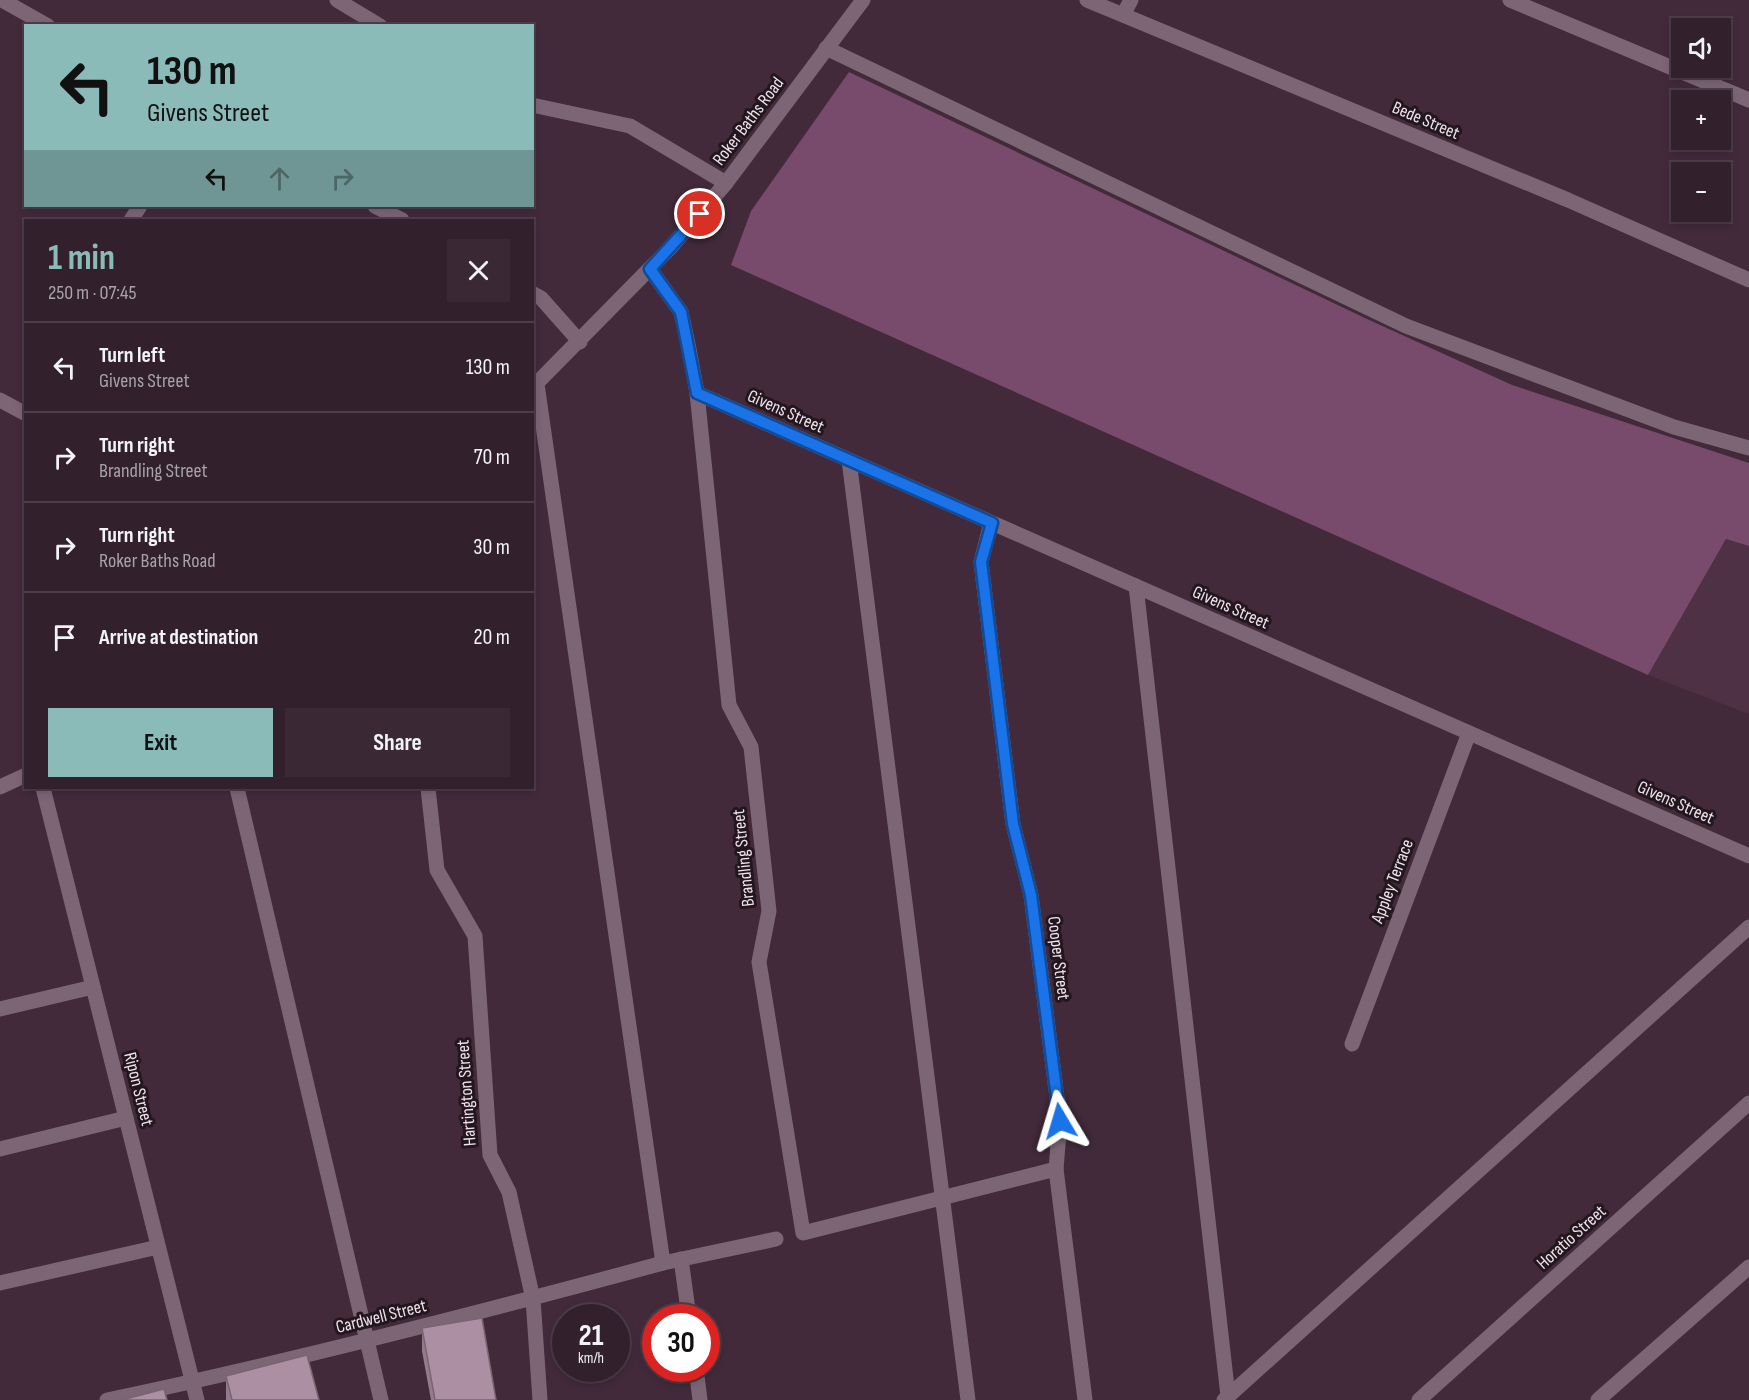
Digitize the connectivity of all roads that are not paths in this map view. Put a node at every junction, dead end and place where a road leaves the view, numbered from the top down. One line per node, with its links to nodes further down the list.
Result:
1 (2, 0): 8 (street)
2 (337, 0): 9 (street)
3 (862, 0): 10 (street, Roker Baths Road)
4 (1087, 0): 7 (street, Bede Street)
5 (1131, 0): 7 (street)
6 (1510, 0): 11 (street)
7 (1123, 15): 17 (street, Bede Street)
8 (44, 24)
9 (377, 24)
10 (826, 48): 13 (street, Roker Baths Road); 24 (street)
11 (1749, 100)
12 (534, 105): 13 (street)
13 (726, 183): 16 (street, Roker Baths Road)
14 (377, 207): 15 (street)
15 (400, 219)
16 (650, 269): 19 (street, Roker Baths Road); 21 (street, Brandling Street)
17 (1749, 280)
18 (534, 294): 19 (street)
19 (580, 342): 20 (street, Roker Baths Road)
20 (535, 386): 47 (street)
21 (697, 393): 25 (street, Givens Street); 43 (street, Brandling Street)
22 (0, 400): 23 (street)
23 (24, 413)
24 (1749, 448)
25 (849, 460): 26 (street, Givens Street); 43 (street)
26 (992, 523): 27 (street, Givens Street); 42 (street, Cooper Street)
27 (1136, 586): 28 (street, Givens Street); 55 (street)
28 (1469, 733): 34 (street, Givens Street); 38 (street, Appley Terrace)
29 (24, 776): 30 (street)
30 (0, 787)
31 (43, 789): 36 (street, Ripon Street)
32 (237, 789): 52 (street)
33 (428, 789): 50 (street, Hartington Street)
34 (1749, 856)
35 (1749, 927): 55 (street)
36 (93, 987): 37 (street); 40 (street, Ripon Street)
37 (0, 1009)
38 (1352, 1044)
39 (1749, 1103): 63 (street, Horatio Street)
40 (126, 1118): 41 (street); 45 (street, Ripon Street)
41 (0, 1149)
42 (1056, 1169): 43 (street, Brandling Street); 62 (street, Cooper Street)
43 (941, 1198): 61 (street)
44 (776, 1239): 46 (street, Cardwell Street)
45 (158, 1247): 49 (street); 53 (street, Ripon Street)
46 (681, 1259): 47 (street, Cardwell Street); 51 (street)
47 (663, 1263): 50 (street, Cardwell Street)
48 (1749, 1267): 64 (street)
49 (0, 1283)
50 (533, 1299): 52 (street, Cardwell Street); 59 (street, Hartington Street)
51 (687, 1304)
52 (367, 1340): 53 (street, Cardwell Street); 58 (street)
53 (192, 1382): 56 (street, Cardwell Street); 57 (street, Ripon Street)
54 (698, 1382): 60 (street)
55 (1226, 1398)
56 (107, 1400)
57 (197, 1400)
58 (381, 1400)
59 (540, 1400)
60 (700, 1400)
61 (968, 1400)
62 (1085, 1400)
63 (1419, 1400)
64 (1598, 1400)

